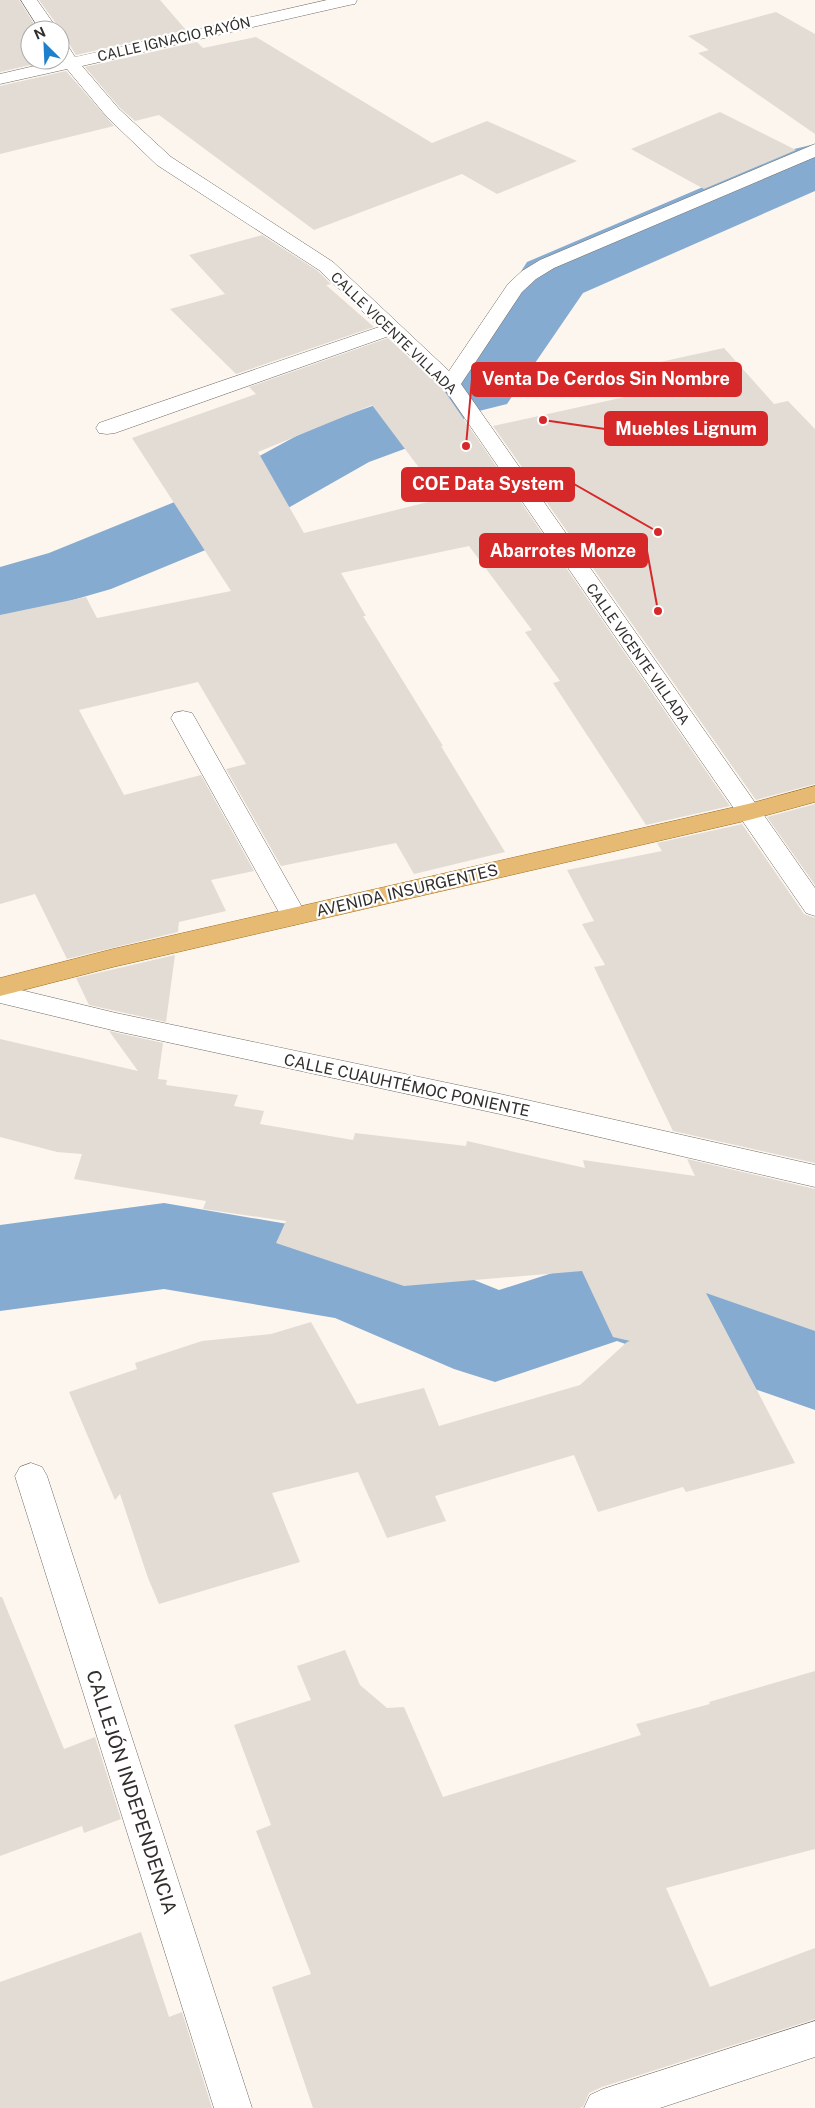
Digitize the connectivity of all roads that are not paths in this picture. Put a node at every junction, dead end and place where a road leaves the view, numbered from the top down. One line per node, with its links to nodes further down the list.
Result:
1 (29, 0): 3 (street)
2 (349, 0): 4 (street, CALLE IGNACIO RAYÓN)
3 (42, 20)
4 (70, 53)
5 (70, 60): 9 (street, CALLE VICENTE VILLADA)
6 (23, 70): 7 (street, CALLE IGNACIO RAYÓN)
7 (0, 79)
8 (815, 150): 10 (street)
9 (391, 329): 10 (street, CALLE VICENTE VILLADA); 11 (street)
10 (451, 384): 14 (street, CALLE VICENTE VILLADA)
11 (107, 428)
12 (183, 718): 16 (street)
13 (815, 794): 14 (main road, AVENIDA INSURGENTES)
14 (749, 812): 15 (street, CALLE VICENTE VILLADA); 16 (main road, AVENIDA INSURGENTES)
15 (815, 907)
16 (294, 916): 17 (main road, AVENIDA INSURGENTES)
17 (0, 987)
18 (0, 994): 19 (street, CALLE CUAUHTÉMOC PONIENTE)
19 (815, 1176)
20 (31, 1476): 22 (street, CALLEJÓN INDEPENDENCIA)
21 (815, 2039): 23 (street)
22 (232, 2108)
23 (603, 2108)

